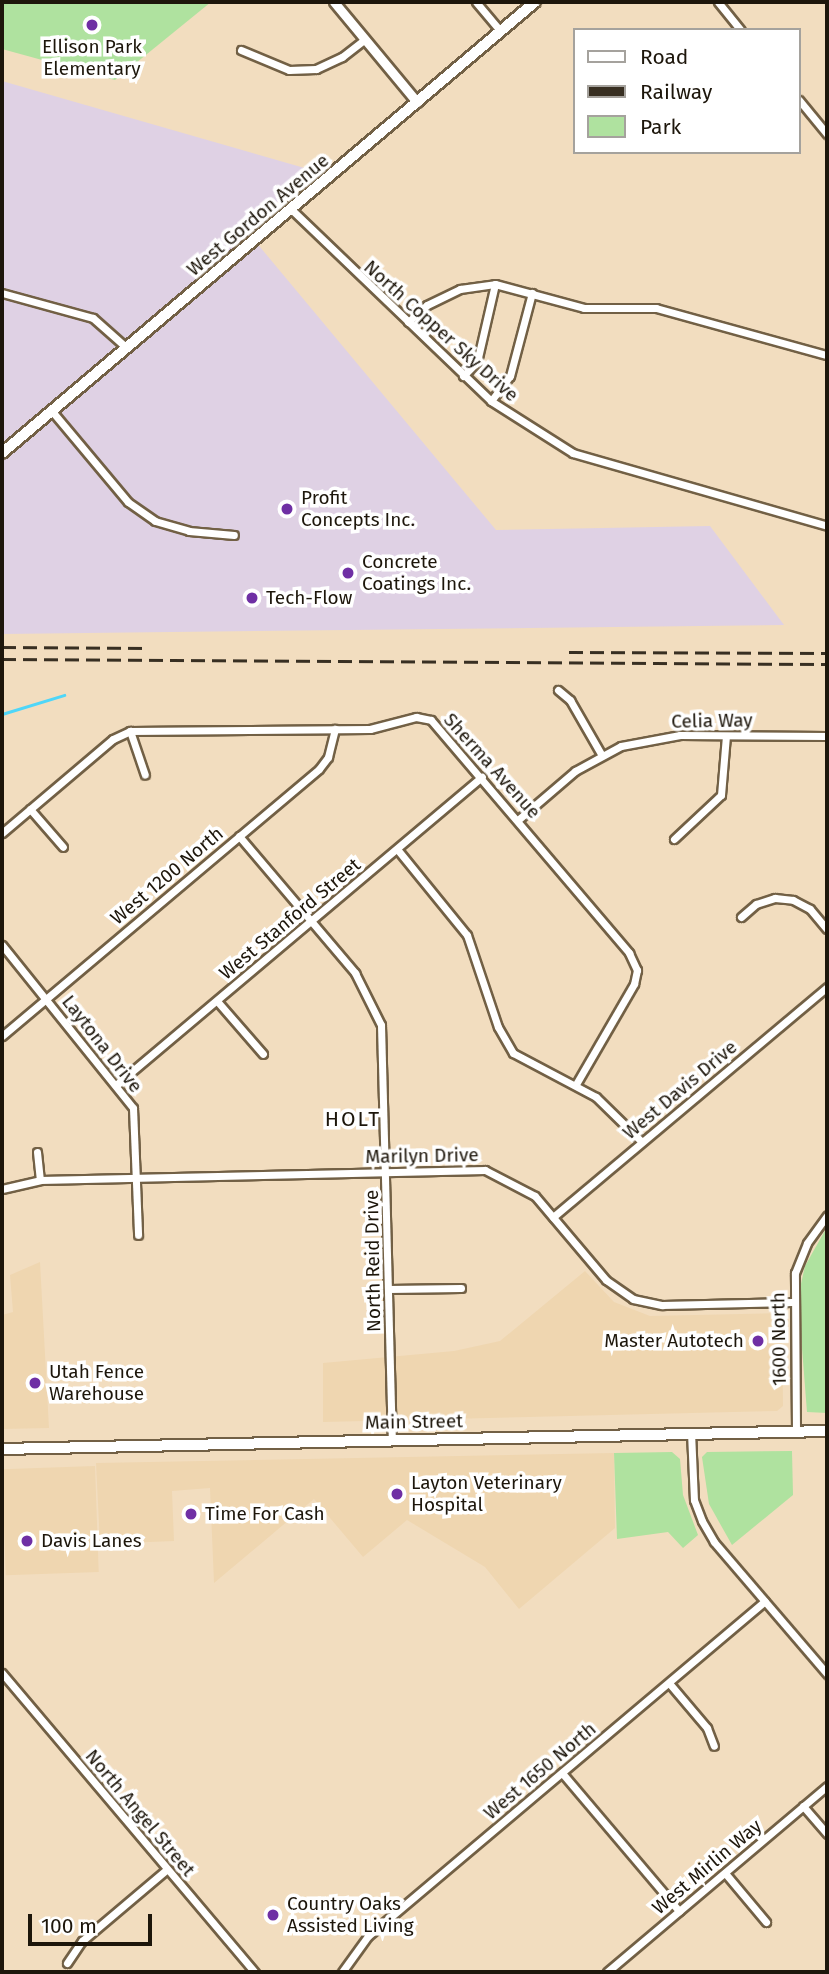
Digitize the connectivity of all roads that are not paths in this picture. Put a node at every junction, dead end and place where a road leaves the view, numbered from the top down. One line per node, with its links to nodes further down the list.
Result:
1 (334, 2): 7 (street)
2 (476, 2): 6 (street)
3 (535, 2): 6 (main road, West Gordon Avenue)
4 (718, 2): 5 (street)
5 (739, 28)
6 (500, 32): 9 (main road, West Gordon Avenue)
7 (365, 39): 8 (street); 9 (street)
8 (241, 50)
9 (417, 102): 12 (main road, West Gordon Avenue)
10 (801, 102): 11 (street)
11 (827, 134)
12 (291, 209): 16 (street, North Copper Sky Drive); 17 (main road, West Gordon Avenue)
13 (495, 284): 15 (street); 16 (street); 19 (street)
14 (2, 293): 17 (street)
15 (532, 293): 18 (street); 20 (street)
16 (408, 322): 19 (street, North Copper Sky Drive)
17 (127, 348): 21 (main road, West Gordon Avenue)
18 (827, 355)
19 (463, 376): 20 (street, North Copper Sky Drive)
20 (491, 401): 23 (street, North Copper Sky Drive)
21 (51, 410): 22 (main road, West Gordon Avenue); 24 (street)
22 (2, 453)
23 (827, 526)
24 (234, 535)
25 (558, 690): 30 (street)
26 (335, 729): 27 (street, Sherma Avenue); 32 (street, Sherma Avenue); 36 (street, West 1200 North)
27 (130, 731): 31 (street); 33 (street)
28 (726, 736): 29 (street, Celia Way); 30 (street, Celia Way); 37 (street)
29 (827, 736)
30 (601, 754): 34 (street)
31 (145, 775)
32 (482, 777): 34 (street, Sherma Avenue); 39 (street, West Stanford Street)
33 (30, 809): 35 (street); 38 (street)
34 (519, 819): 50 (street, Sherma Avenue)
35 (2, 833)
36 (239, 836): 41 (street, North Reid Drive); 45 (street, West 1200 North)
37 (674, 839)
38 (62, 847)
39 (397, 849): 41 (street, West Stanford Street); 50 (street)
40 (741, 917): 42 (street)
41 (311, 922): 46 (street, West Stanford Street); 53 (street, North Reid Drive)
42 (827, 929)
43 (2, 945): 45 (street, Laytona Drive)
44 (827, 987): 51 (street, West Davis Drive)
45 (46, 999): 47 (street, West 1200 North); 49 (street, Laytona Drive)
46 (217, 1001): 48 (street); 49 (street, West Stanford Street)
47 (2, 1036)
48 (263, 1054)
49 (117, 1084): 54 (street, Laytona Drive)
50 (576, 1084): 51 (street)
51 (642, 1142): 58 (street, West Davis Drive)
52 (37, 1152): 55 (street)
53 (387, 1172): 54 (street, Marilyn Drive); 58 (street, Marilyn Drive); 61 (street, North Reid Drive)
54 (137, 1178): 55 (street, Marilyn Drive); 59 (street, Laytona Drive)
55 (40, 1180): 56 (street, Marilyn Drive)
56 (2, 1189)
57 (827, 1215): 62 (street, 1600 North)
58 (553, 1217): 62 (street, Marilyn Drive)
59 (138, 1235)
60 (461, 1288): 61 (street)
61 (389, 1289): 66 (street, North Reid Drive)
62 (792, 1301): 63 (street, 1600 North)
63 (796, 1430): 64 (main road, Main Street); 65 (main road, Main Street)
64 (691, 1432): 66 (main road, Main Street); 68 (street)
65 (827, 1432)
66 (392, 1440): 67 (main road, Main Street)
67 (2, 1449)
68 (765, 1601): 70 (street); 71 (street, West 1650 North)
69 (2, 1673): 77 (street, North Angel Street)
70 (827, 1674)
71 (669, 1683): 72 (street); 73 (street, West 1650 North)
72 (714, 1746)
73 (562, 1773): 79 (street); 83 (street, West 1650 North)
74 (827, 1786): 75 (street, West Mirlin Way)
75 (803, 1806): 76 (street); 78 (street, West Mirlin Way)
76 (827, 1834)
77 (166, 1870): 81 (street); 82 (street, North Angel Street)
78 (725, 1873): 79 (street, West Mirlin Way); 80 (street)
79 (679, 1911): 84 (street, West Mirlin Way)
80 (766, 1922)
81 (67, 1963)
82 (255, 1972)
83 (342, 1972)
84 (607, 1972)

